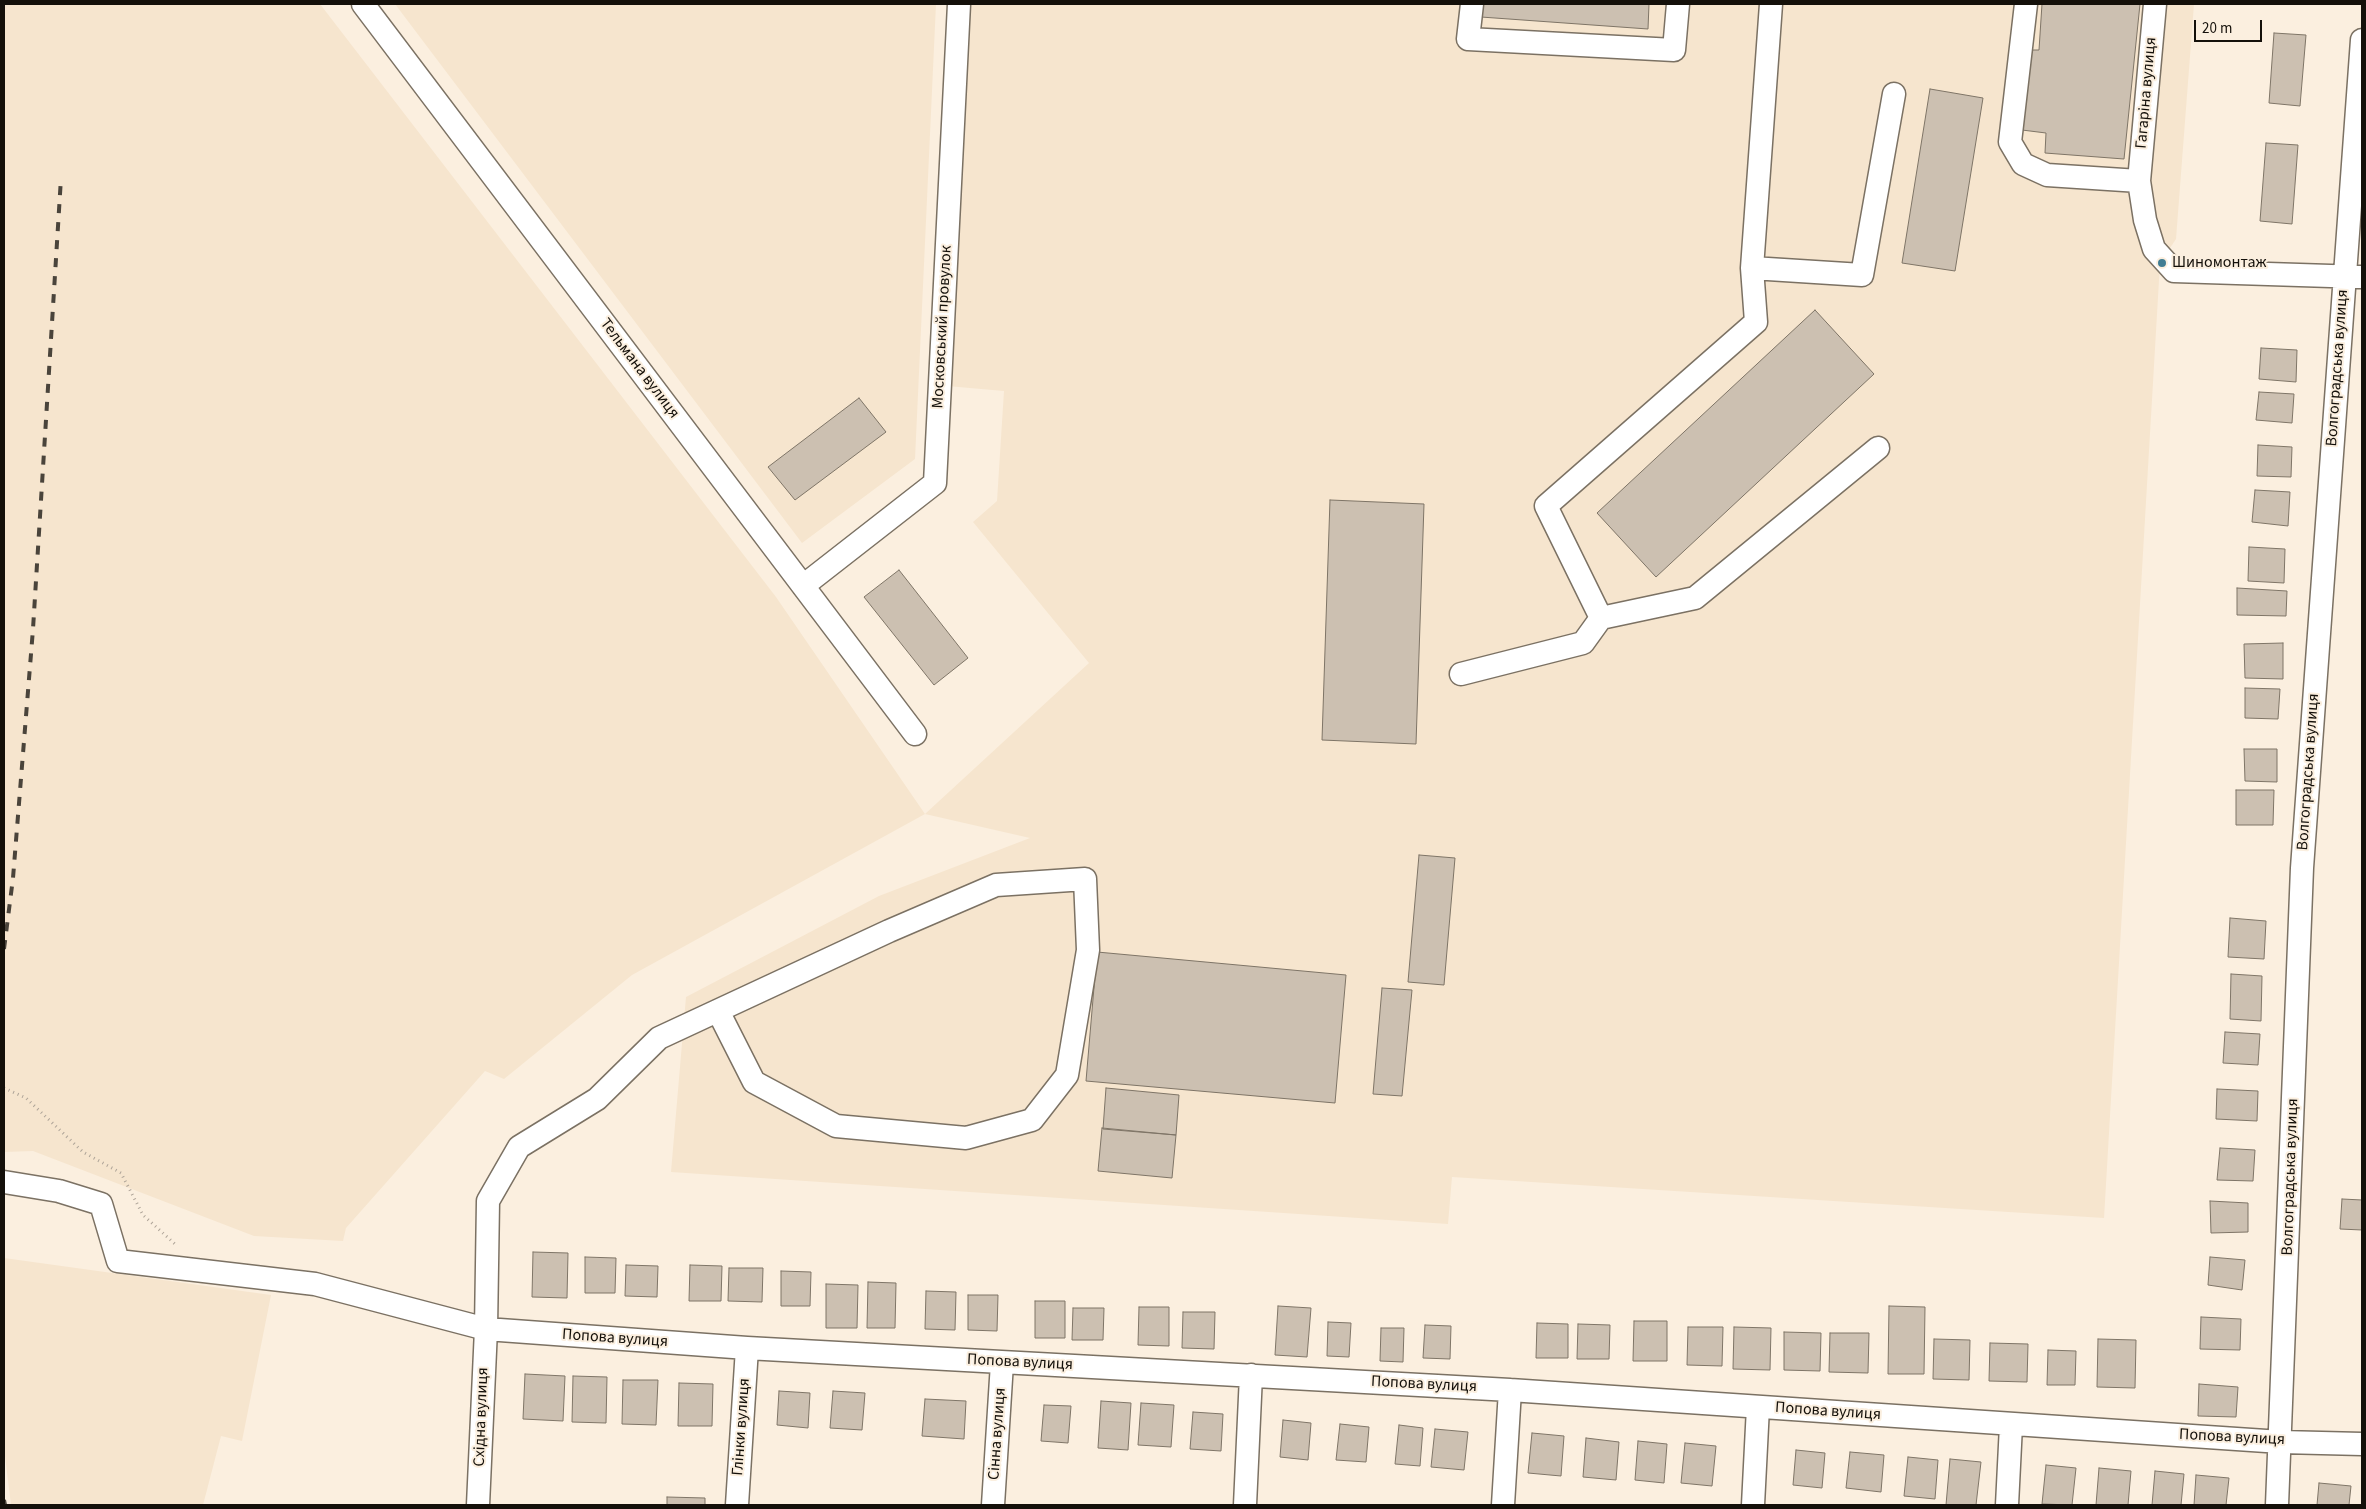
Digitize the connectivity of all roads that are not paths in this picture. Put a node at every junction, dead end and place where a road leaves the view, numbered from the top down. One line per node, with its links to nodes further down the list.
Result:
1 (363, 4): 15 (street, Тельмана вулиця)
2 (959, 4): 15 (street, Московський провулок)
3 (1472, 4): 4 (street)
4 (1678, 4)
5 (1771, 4): 12 (street)
6 (2026, 4): 11 (street)
7 (2155, 4): 11 (street, Гагаріна вулиця)
8 (2362, 40): 10 (street, Волгоградська вулиця)
9 (1894, 94): 12 (street)
10 (2360, 96): 13 (street, Волгоградська вулиця)
11 (2139, 182): 13 (street, Гагаріна вулиця)
12 (1752, 268): 16 (street)
13 (2354, 276): 28 (street, Волгоградська вулиця)
14 (1878, 448): 16 (street)
15 (803, 586): 18 (street, Тельмана вулиця)
16 (1601, 618): 17 (street)
17 (1461, 674)
18 (915, 734)
19 (718, 1011): 19 (street, Східна вулиця); 21 (street, Східна вулиця)
20 (4, 1182): 21 (street, Попова вулиця)
21 (486, 1329): 22 (street, Попова вулиця); 30 (street, Східна вулиця)
22 (747, 1348): 23 (street, Попова вулиця); 31 (street, Глінки вулиця)
23 (1002, 1363): 24 (street, Попова вулиця); 32 (street, Сінна вулиця)
24 (1251, 1375): 25 (street, Попова вулиця); 33 (street)
25 (1510, 1390): 26 (street, Попова вулиця); 34 (street)
26 (1758, 1407): 27 (street, Попова вулиця); 35 (street)
27 (2011, 1424): 28 (street, Попова вулиця); 36 (street)
28 (2281, 1442): 29 (street, Попова вулиця); 37 (street, Волгоградська вулиця)
29 (2362, 1444)
30 (478, 1505)
31 (737, 1505)
32 (993, 1505)
33 (1245, 1505)
34 (1503, 1505)
35 (1753, 1505)
36 (2007, 1505)
37 (2277, 1505)

